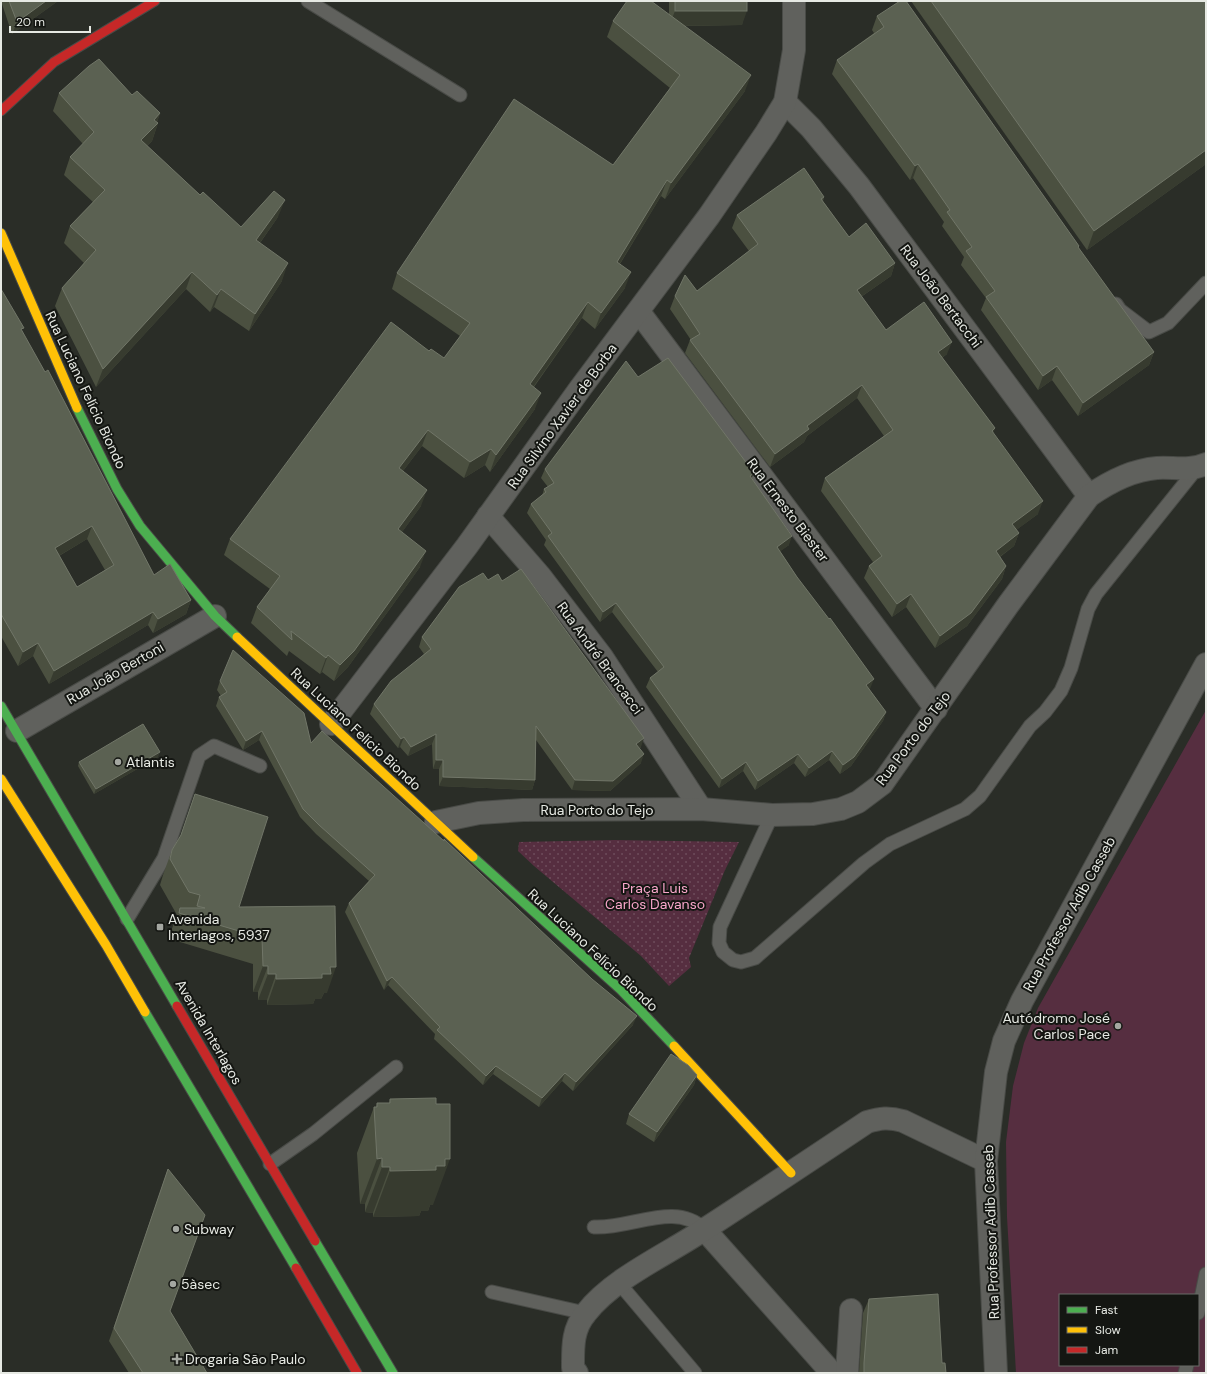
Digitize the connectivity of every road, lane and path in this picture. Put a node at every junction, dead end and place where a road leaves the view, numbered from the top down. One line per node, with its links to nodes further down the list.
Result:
1 (156, 1): 6 (main road)
2 (308, 1): 4 (lane)
3 (794, 1): 5 (street)
4 (460, 95)
5 (785, 102): 10 (street, Rua Silvino Xavier de Borba); 12 (street, Rua João Bertacchi)
6 (1, 111)
7 (1, 233): 14 (main road, Rua Luciano Felício Biondo)
8 (1206, 283): 9 (lane)
9 (1106, 291)
10 (638, 312): 13 (street, Rua Silvino Xavier de Borba); 17 (street, Rua Ernesto Biester)
11 (1202, 466): 12 (street, Rua Porto do Tejo); 23 (lane)
12 (1089, 496): 17 (street, Rua Porto do Tejo)
13 (488, 516): 18 (street, Rua Silvino Xavier de Borba); 22 (street, Rua André Brancacci)
14 (215, 616): 18 (main road, Rua Luciano Felício Biondo); 19 (street, Rua João Bertoni)
15 (1206, 664): 27 (street, Rua Professor Adib Casseb)
16 (1, 706): 19 (main road, Avenida Interlagos)
17 (936, 709): 23 (street, Rua Porto do Tejo)
18 (331, 724): 24 (main road, Rua Luciano Felício Biondo)
19 (17, 731): 25 (main road, Avenida Interlagos)
20 (260, 766): 25 (lane)
21 (1, 778): 39 (main road)
22 (701, 809): 23 (street, Rua Porto do Tejo); 24 (street, Rua Porto do Tejo)
23 (772, 815)
24 (436, 822): 29 (main road, Rua Luciano Felício Biondo)
25 (127, 919): 28 (main road, Avenida Interlagos)
26 (396, 1067): 28 (lane)
27 (986, 1161): 29 (street); 44 (street, Rua Professor Adib Casseb)
28 (270, 1164): 40 (main road, Avenida Interlagos)
29 (791, 1173): 31 (street)
30 (594, 1227): 31 (lane)
31 (704, 1229): 33 (street); 42 (street)
32 (1206, 1274): 35 (lane)
33 (619, 1283): 37 (street); 41 (lane)
34 (492, 1292): 37 (lane)
35 (1199, 1308)
36 (851, 1310): 43 (street)
37 (585, 1313): 38 (street)
38 (571, 1371)
39 (357, 1373)
40 (393, 1373)
41 (695, 1373)
42 (832, 1373)
43 (846, 1373)
44 (996, 1373)

